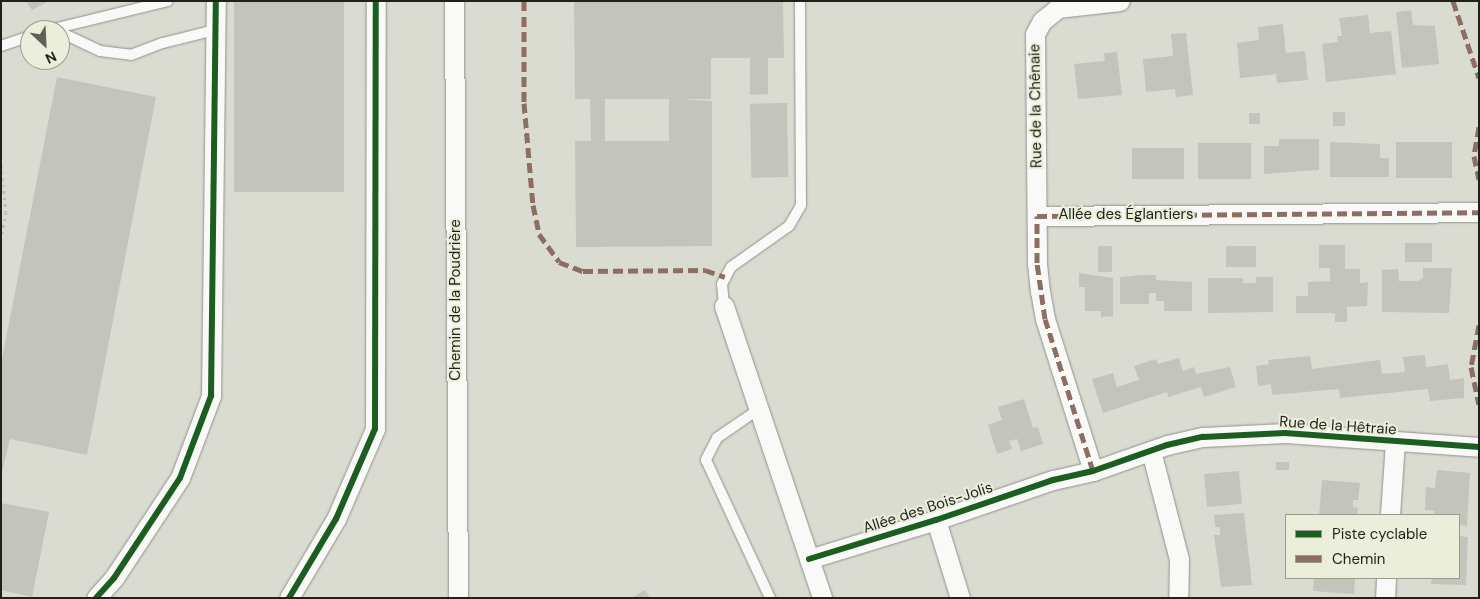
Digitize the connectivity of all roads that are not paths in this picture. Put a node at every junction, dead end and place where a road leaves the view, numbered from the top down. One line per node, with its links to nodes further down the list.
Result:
1 (168, 1): 7 (lane)
2 (216, 1): 8 (street)
3 (376, 1): 26 (street)
4 (454, 1): 27 (street, Chemin de la Poudrière)
5 (800, 1): 14 (lane)
6 (1120, 1): 13 (street, Rue de la Chênaie)
7 (70, 26)
8 (216, 30): 9 (lane); 25 (street)
9 (70, 37)
10 (20, 39): 11 (lane)
11 (1, 46)
12 (1479, 212): 13 (street, Allée des Églantiers)
13 (1037, 216): 19 (street, Allée des Églantiers)
14 (724, 306): 15 (street)
15 (759, 409): 23 (street); 28 (lane)
16 (1395, 442): 17 (street, Rue de la Hêtraie); 18 (street, Rue de la Hêtraie); 21 (street)
17 (1479, 447)
18 (1151, 450): 19 (street, Rue de la Hêtraie); 31 (street)
19 (1093, 471): 20 (street, Rue de la Hêtraie)
20 (1053, 480): 22 (street, Allée des Bois-Jolis)
21 (1390, 514)
22 (936, 520): 23 (street, Allée des Bois-Jolis); 30 (street, Allée des Bois-Jolis)
23 (809, 558): 29 (street)
24 (1386, 579): 32 (street)
25 (96, 598)
26 (289, 598)
27 (458, 598)
28 (770, 598)
29 (822, 598)
30 (960, 598)
31 (1178, 598)
32 (1385, 598)

